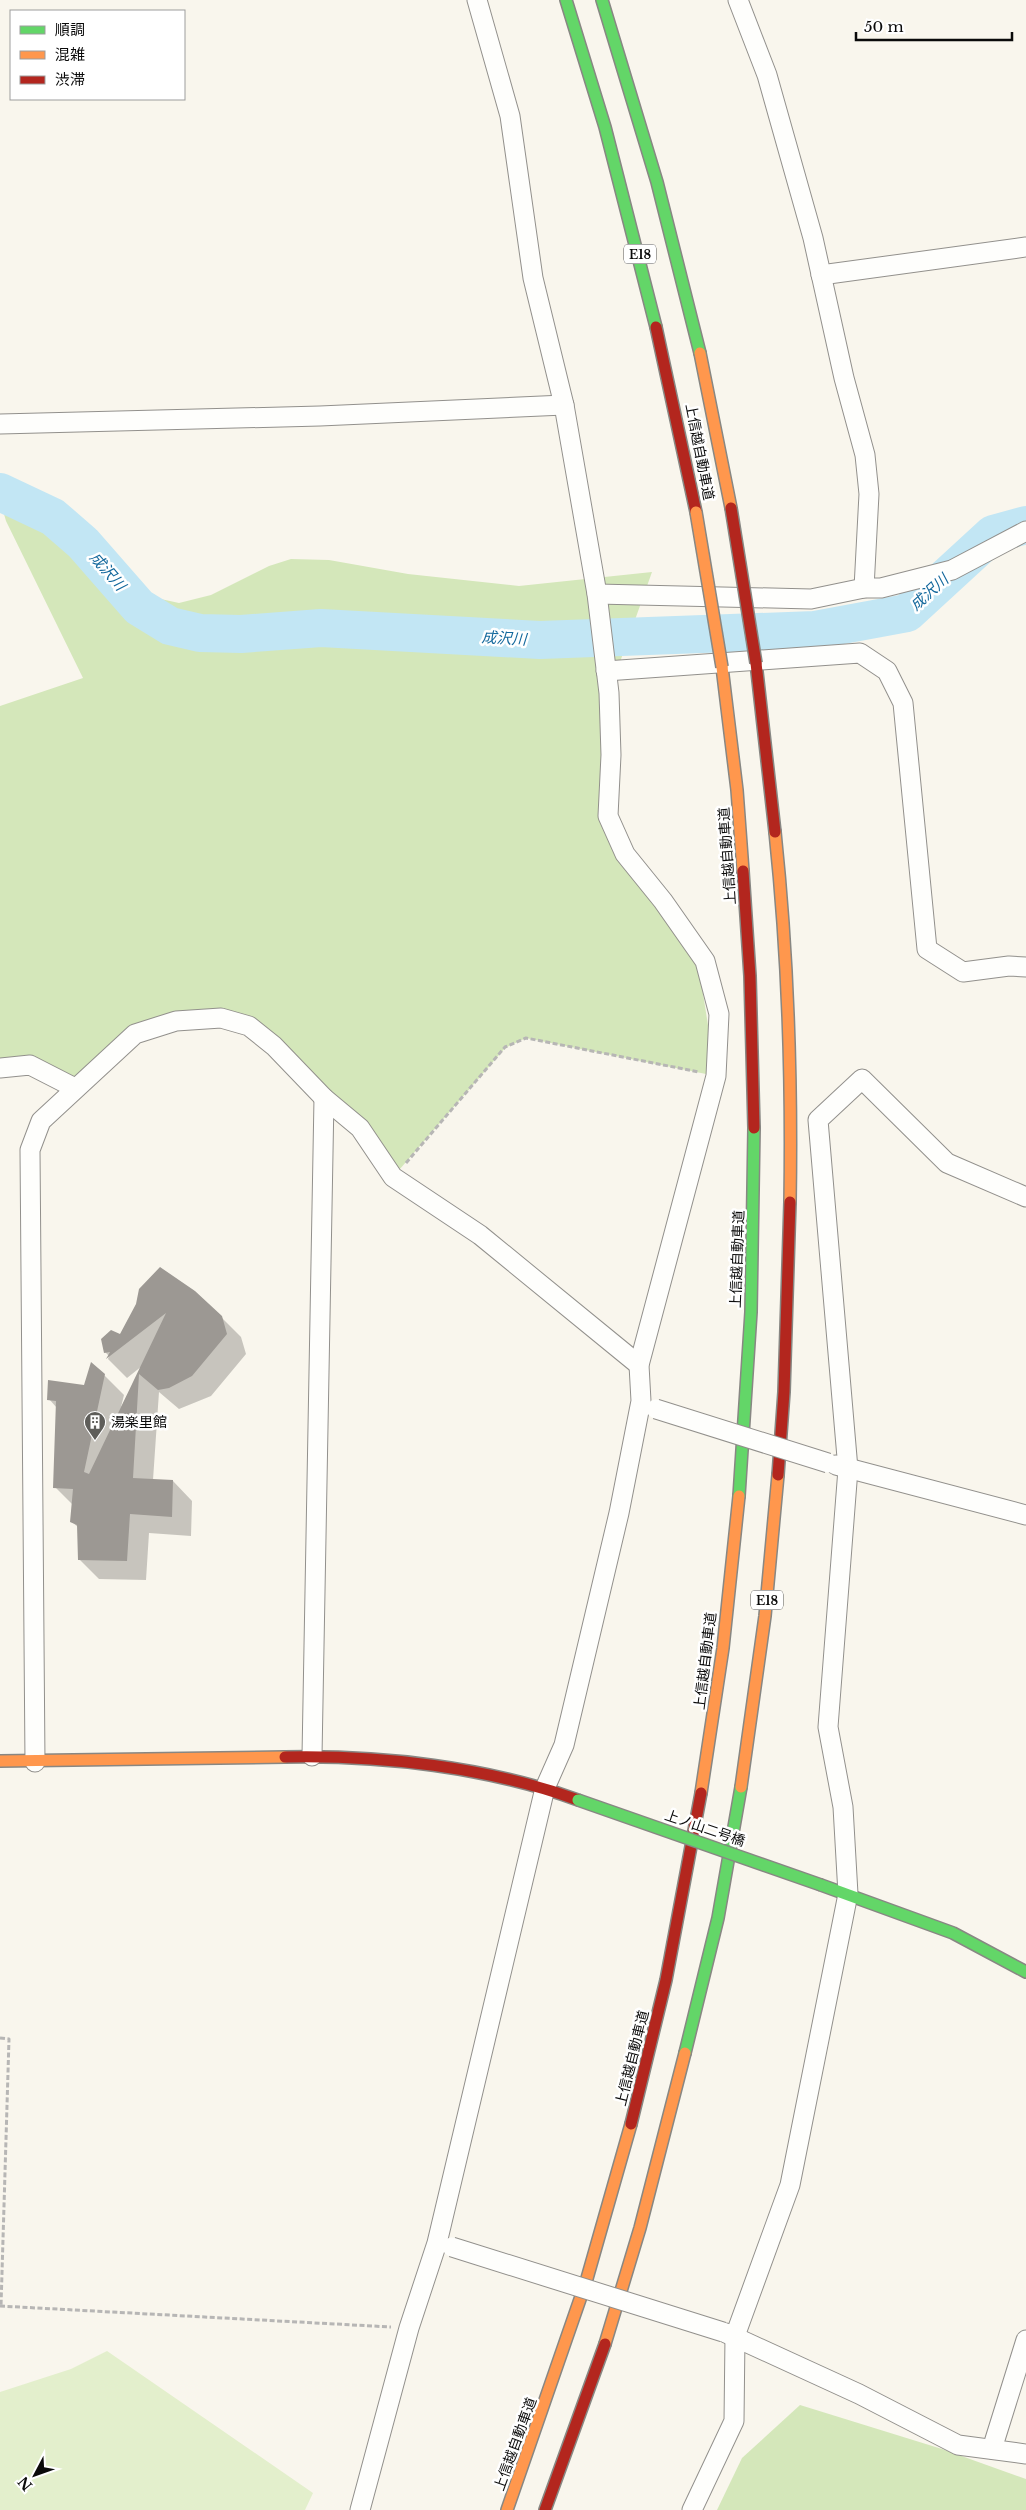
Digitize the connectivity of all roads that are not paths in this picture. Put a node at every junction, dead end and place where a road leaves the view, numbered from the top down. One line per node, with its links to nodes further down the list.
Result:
1 (477, 0): 7 (street)
2 (566, 0): 34 (main road, 上信越自動車道 / E18, bridge)
3 (602, 0): 35 (main road, 上信越自動車道 / E18, bridge)
4 (738, 0): 6 (street)
5 (1026, 247): 6 (street)
6 (821, 275): 10 (street)
7 (564, 404): 8 (street); 11 (street)
8 (0, 424)
9 (1026, 531): 10 (street)
10 (864, 588): 11 (street)
11 (597, 594): 12 (street)
12 (606, 671): 13 (street); 18 (street)
13 (1026, 967)
14 (0, 1068): 15 (street)
15 (75, 1088): 16 (street); 24 (street)
16 (324, 1098): 18 (street); 22 (street)
17 (1026, 1197): 20 (street)
18 (639, 1366): 19 (street)
19 (648, 1405): 20 (street, bridge); 25 (street)
20 (848, 1469): 21 (street); 26 (street)
21 (1026, 1516)
22 (312, 1756): 24 (main road, 上ノ山二号橋); 25 (main road, 上ノ山二号橋)
23 (0, 1761): 24 (main road, 上ノ山二号橋)
24 (35, 1762)
25 (545, 1788): 26 (main road, 上ノ山二号橋, bridge); 28 (street)
26 (848, 1894): 27 (main road, 上ノ山二号橋); 29 (street)
27 (1026, 1972)
28 (444, 2245): 29 (street, bridge); 33 (street)
29 (729, 2334): 31 (street); 36 (street)
30 (1026, 2340): 31 (street)
31 (992, 2449): 32 (street)
32 (1026, 2454)
33 (360, 2510)
34 (507, 2510)
35 (545, 2510)
36 (692, 2510)

